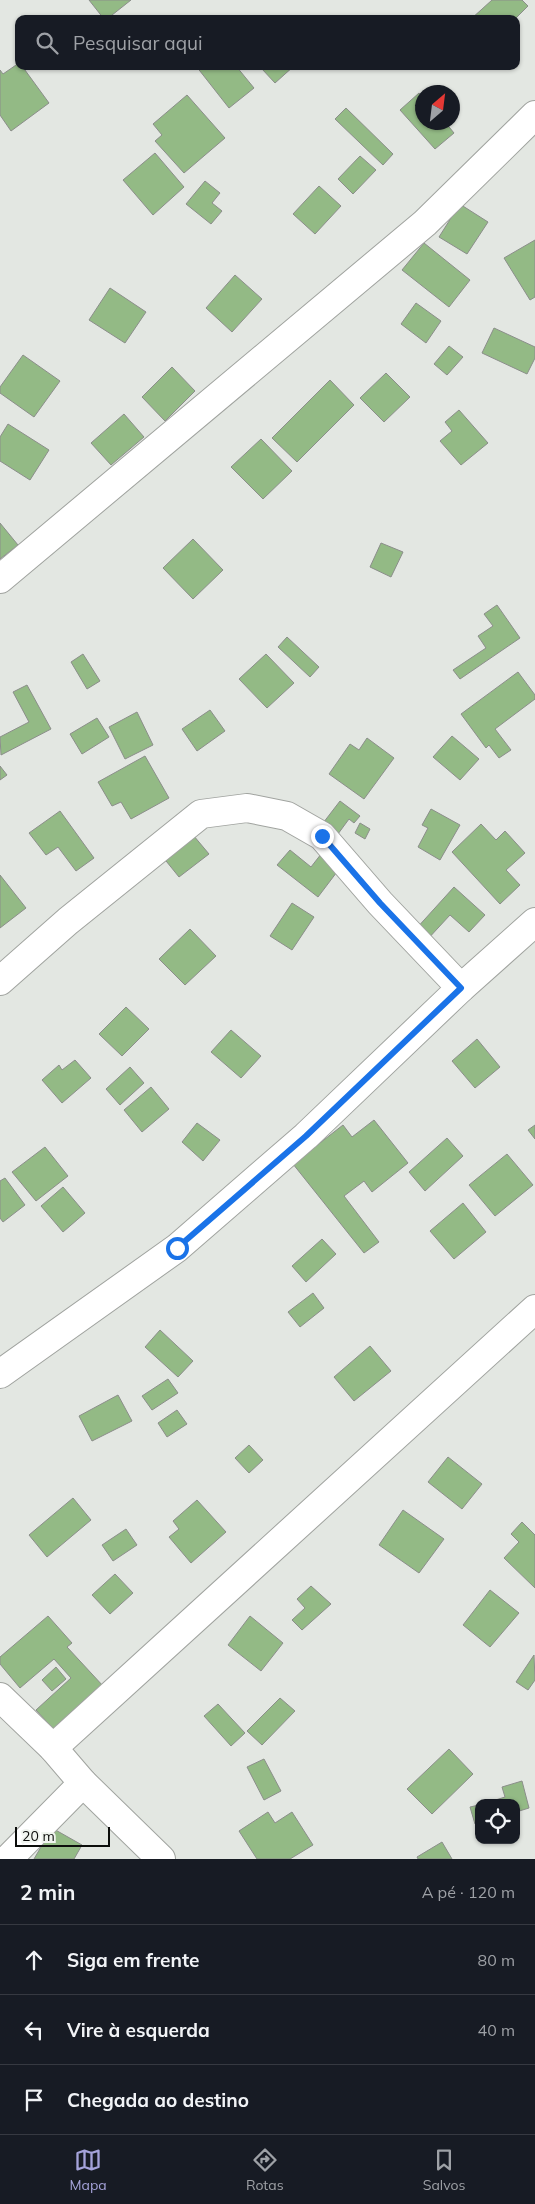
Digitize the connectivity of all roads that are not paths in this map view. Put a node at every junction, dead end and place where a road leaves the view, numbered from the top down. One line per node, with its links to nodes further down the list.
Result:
1 (535, 115): 2 (street)
2 (0, 579)
3 (535, 922): 5 (street)
4 (0, 981): 5 (street)
5 (461, 988): 7 (street)
6 (535, 1309): 9 (street)
7 (0, 1374)
8 (0, 1697): 9 (street)
9 (53, 1748): 10 (street)
10 (82, 1783): 11 (street); 12 (street)
11 (8, 1859)
12 (161, 1859)

